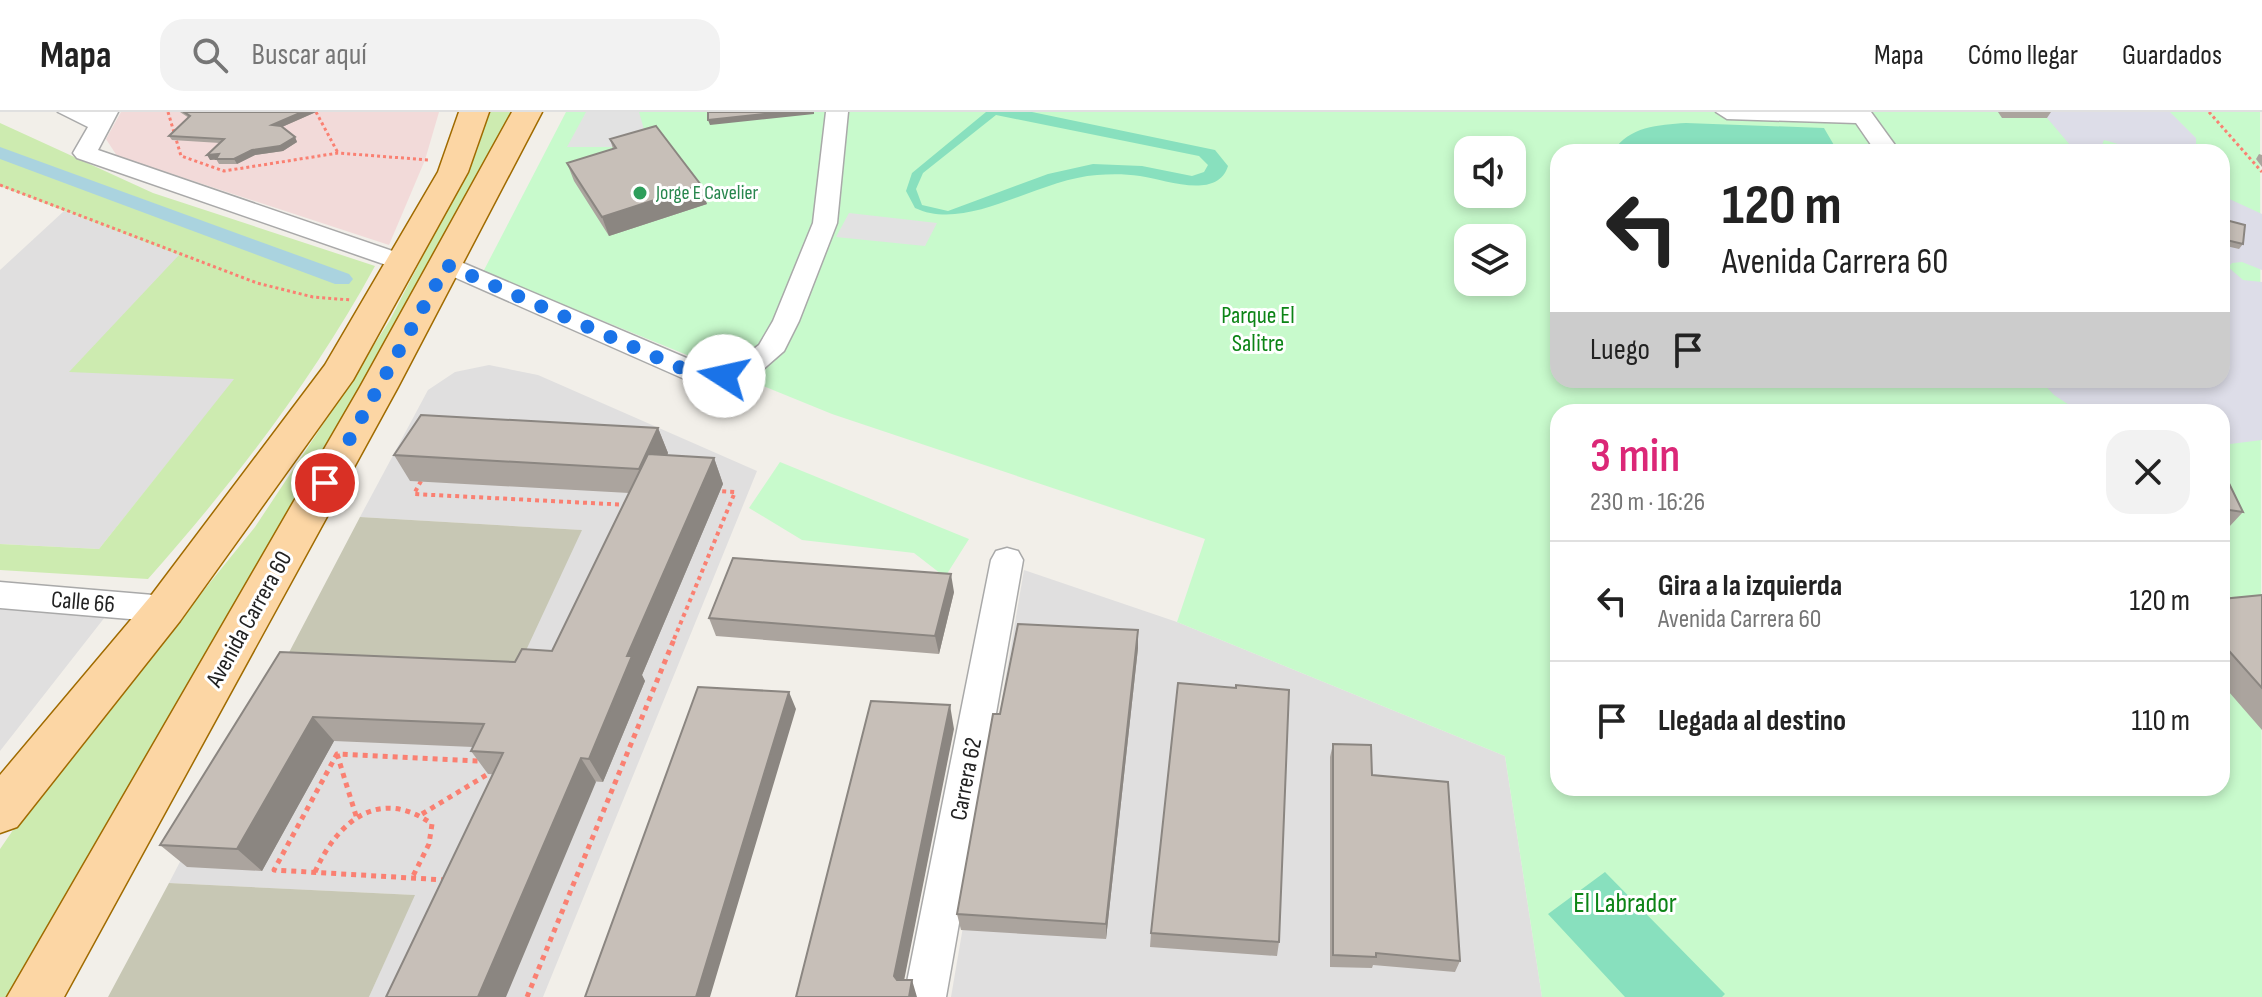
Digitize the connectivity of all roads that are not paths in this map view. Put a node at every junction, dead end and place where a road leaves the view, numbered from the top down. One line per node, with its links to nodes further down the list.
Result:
1 (69, 112): 7 (street)
2 (474, 112): 9 (main road)
3 (527, 112): 10 (main road, Avenida Carrera 60)
4 (837, 112): 10 (street)
5 (1727, 112): 6 (street)
6 (1865, 114): 8 (street)
7 (103, 118): 9 (street)
8 (1883, 144)
9 (404, 263): 13 (main road)
10 (447, 265): 15 (main road, Avenida Carrera 60)
11 (1007, 560): 16 (street, Carrera 62)
12 (0, 595): 13 (street, Calle 66)
13 (165, 609): 14 (main road)
14 (0, 811)
15 (34, 997)
16 (925, 997)

